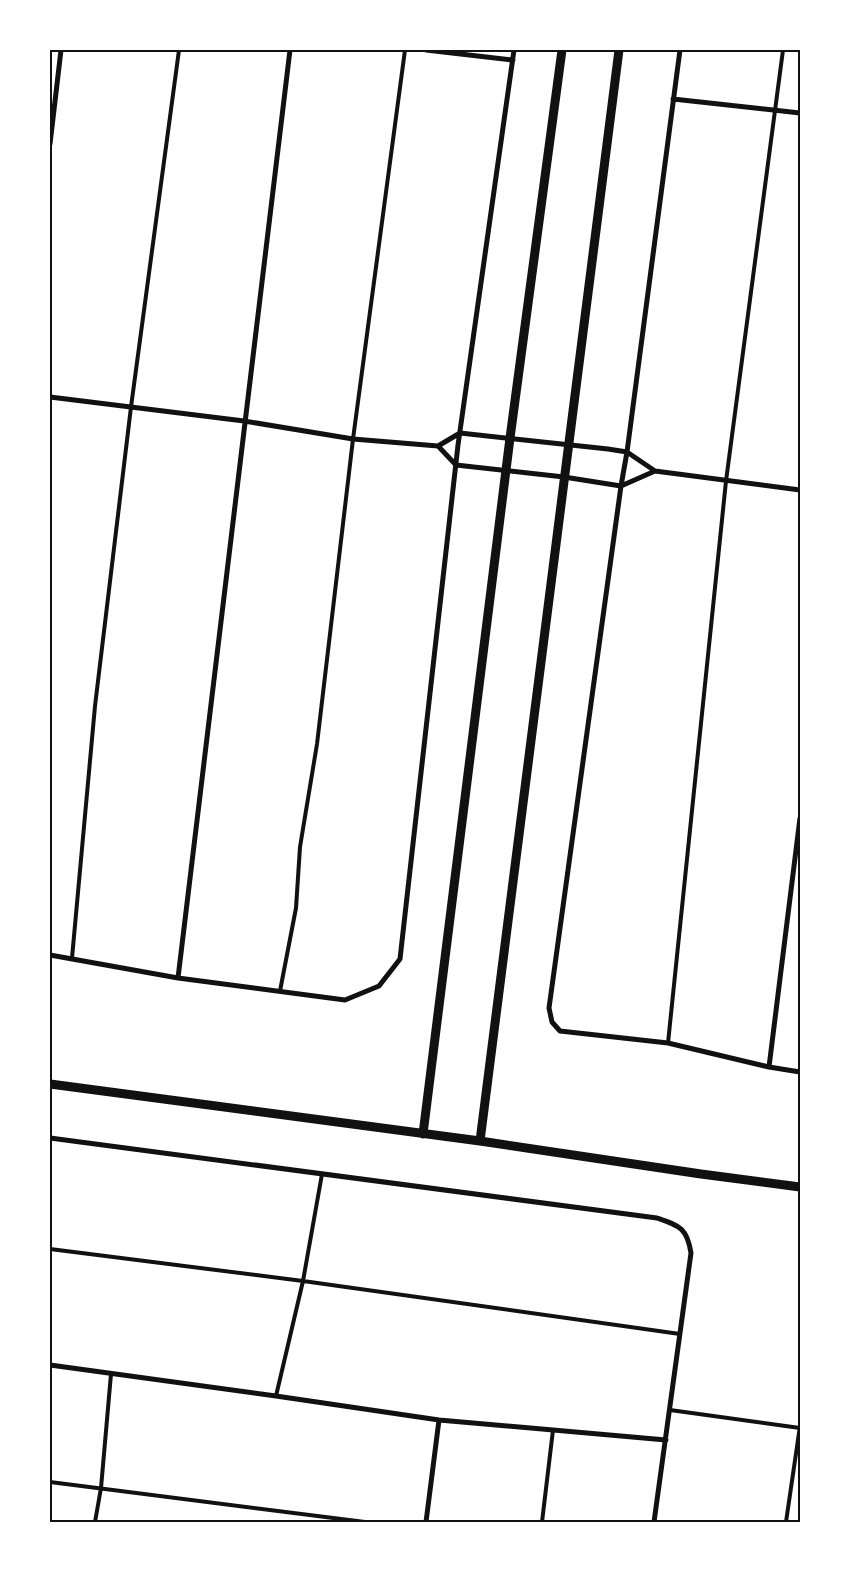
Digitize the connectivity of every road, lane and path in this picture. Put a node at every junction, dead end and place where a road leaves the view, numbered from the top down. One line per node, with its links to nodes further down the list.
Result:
1 (61, 50): 15 (street)
2 (179, 50): 17 (lane)
3 (290, 50): 18 (street)
4 (405, 50): 21 (lane)
5 (426, 50): 11 (street)
6 (514, 50): 11 (street)
7 (562, 50): 20 (street)
8 (619, 50): 22 (street)
9 (680, 50): 12 (street)
10 (782, 50): 13 (lane)
11 (512, 60): 19 (street)
12 (673, 99): 13 (street); 24 (street)
13 (774, 110): 14 (street); 29 (lane)
14 (800, 113)
15 (50, 144)
16 (50, 397): 17 (street)
17 (131, 407): 18 (street); 34 (lane)
18 (244, 422): 21 (street); 35 (street)
19 (460, 433): 20 (street); 23 (street); 25 (street)
20 (510, 438): 22 (street); 26 (street)
21 (353, 439): 23 (street); 36 (lane)
22 (568, 445): 24 (street); 28 (street)
23 (438, 446): 25 (street)
24 (627, 452): 27 (street); 30 (street)
25 (456, 465): 26 (street); 36 (street)
26 (506, 471): 28 (street); 41 (street)
27 (655, 471): 29 (street); 30 (street)
28 (564, 477): 30 (street); 43 (street)
29 (726, 481): 31 (street); 37 (lane)
30 (620, 486): 37 (street)
31 (800, 490)
32 (800, 818): 38 (street)
33 (50, 955): 34 (street)
34 (72, 958): 35 (street)
35 (178, 978): 36 (street)
36 (280, 991)
37 (668, 1043): 38 (street)
38 (769, 1067): 39 (street)
39 (800, 1072)
40 (50, 1084): 41 (street)
41 (423, 1134): 43 (street)
42 (50, 1138): 44 (street)
43 (480, 1141): 45 (street)
44 (322, 1174): 47 (lane); 48 (street)
45 (800, 1187)
46 (50, 1249): 47 (lane)
47 (303, 1280): 48 (lane); 51 (lane)
48 (680, 1334): 52 (street)
49 (50, 1365): 50 (street)
50 (111, 1374): 51 (street); 58 (lane)
51 (276, 1396): 53 (street)
52 (670, 1410): 54 (lane); 56 (street)
53 (439, 1420): 55 (street); 61 (street)
54 (800, 1428): 64 (lane)
55 (553, 1430): 56 (street); 62 (lane)
56 (666, 1440): 63 (street)
57 (50, 1482): 58 (lane)
58 (102, 1488): 59 (lane); 60 (lane)
59 (95, 1522)
60 (365, 1522)
61 (426, 1522)
62 (542, 1522)
63 (654, 1522)
64 (786, 1522)

